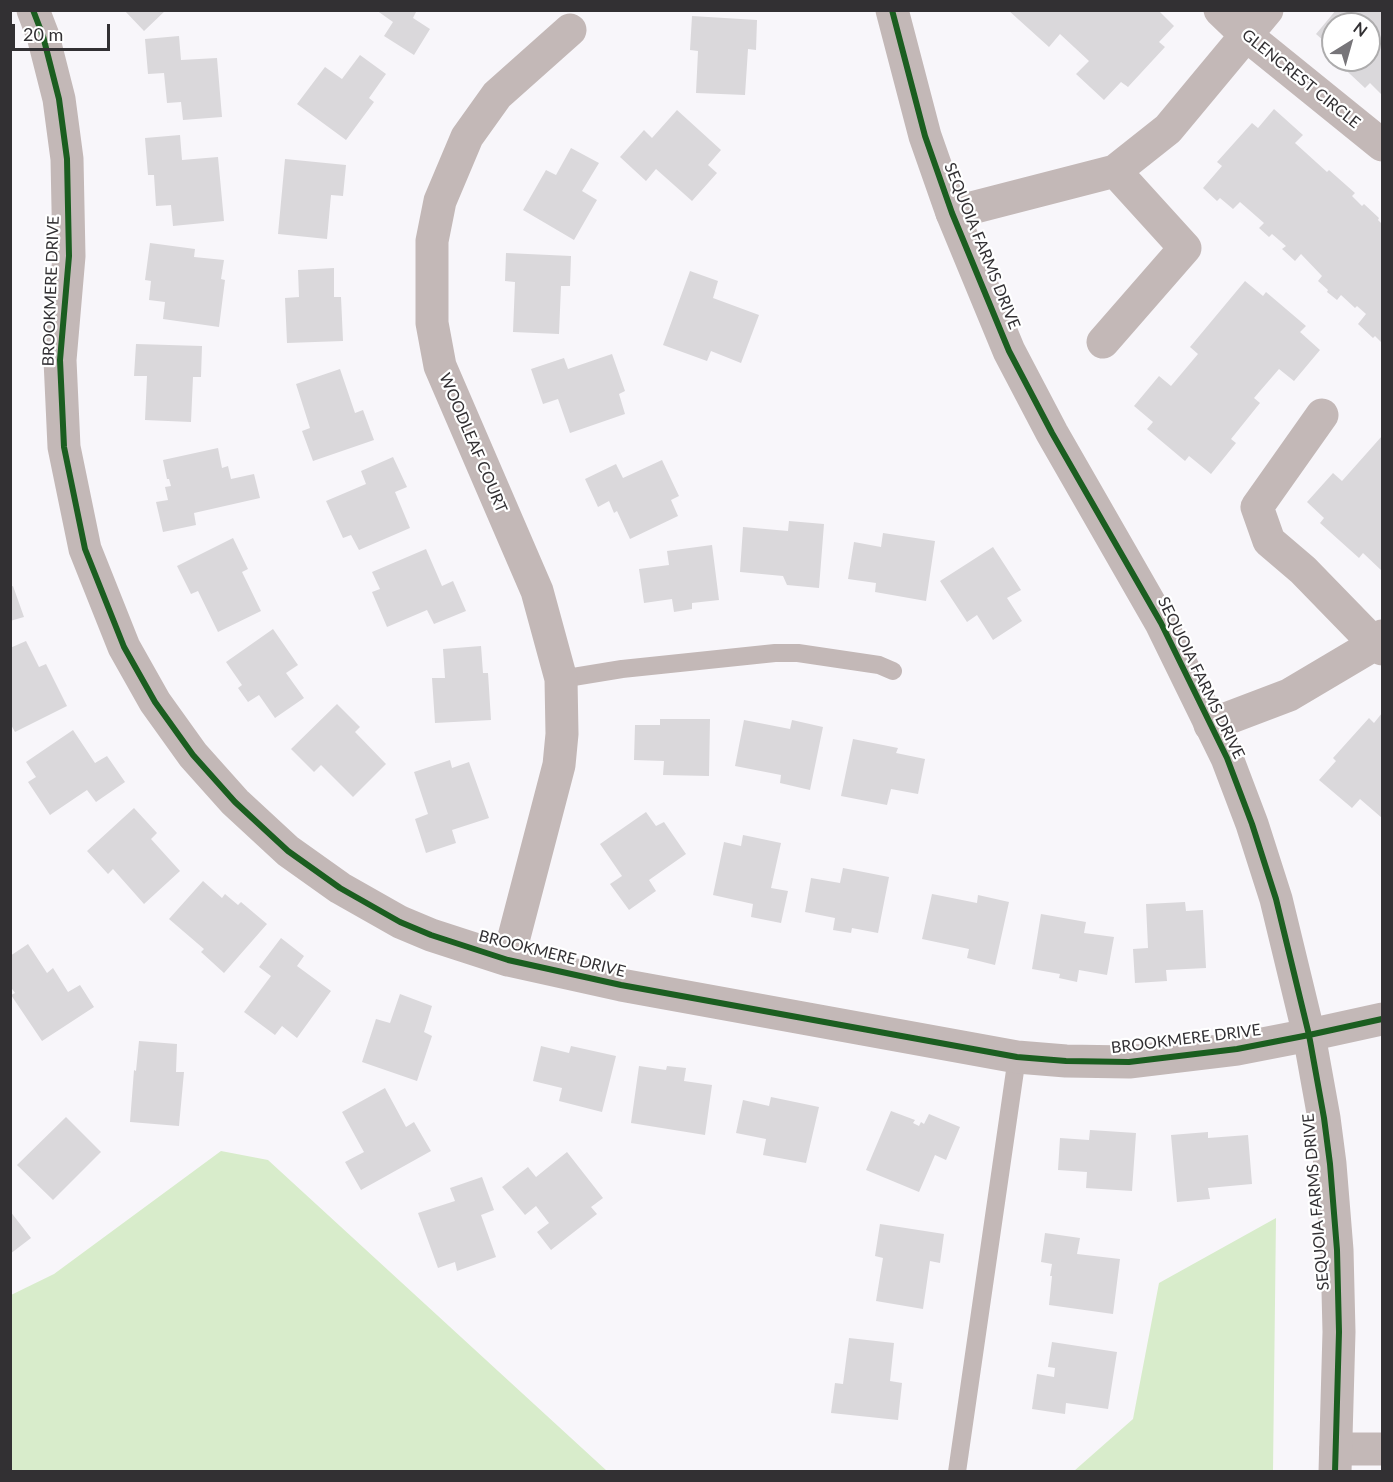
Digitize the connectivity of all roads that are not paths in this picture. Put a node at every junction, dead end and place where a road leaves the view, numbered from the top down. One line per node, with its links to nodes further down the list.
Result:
1 (33, 10): 16 (street, BROOKMERE DRIVE)
2 (892, 10): 9 (street, SEQUOIA FARMS DRIVE)
3 (1220, 10): 6 (street, GLENCREST CIRCLE)
4 (1267, 10): 6 (street)
5 (570, 30): 14 (street, WOODLEAF COURT)
6 (1246, 35): 7 (street, GLENCREST CIRCLE); 8 (street)
7 (1383, 146)
8 (1114, 171): 9 (street); 10 (street)
9 (952, 213): 15 (street, SEQUOIA FARMS DRIVE)
10 (1103, 342)
11 (1322, 415): 12 (street)
12 (1380, 643): 15 (street)
13 (893, 671): 14 (lane)
14 (561, 679): 16 (street, WOODLEAF COURT)
15 (1210, 725): 18 (street, SEQUOIA FARMS DRIVE)
16 (508, 960): 19 (street, BROOKMERE DRIVE)
17 (1383, 1019): 18 (street, BROOKMERE DRIVE)
18 (1309, 1035): 19 (street, BROOKMERE DRIVE); 21 (street, SEQUOIA FARMS DRIVE)
19 (1017, 1057): 22 (lane)
20 (1383, 1449): 21 (street)
21 (1336, 1460)
22 (957, 1472)

